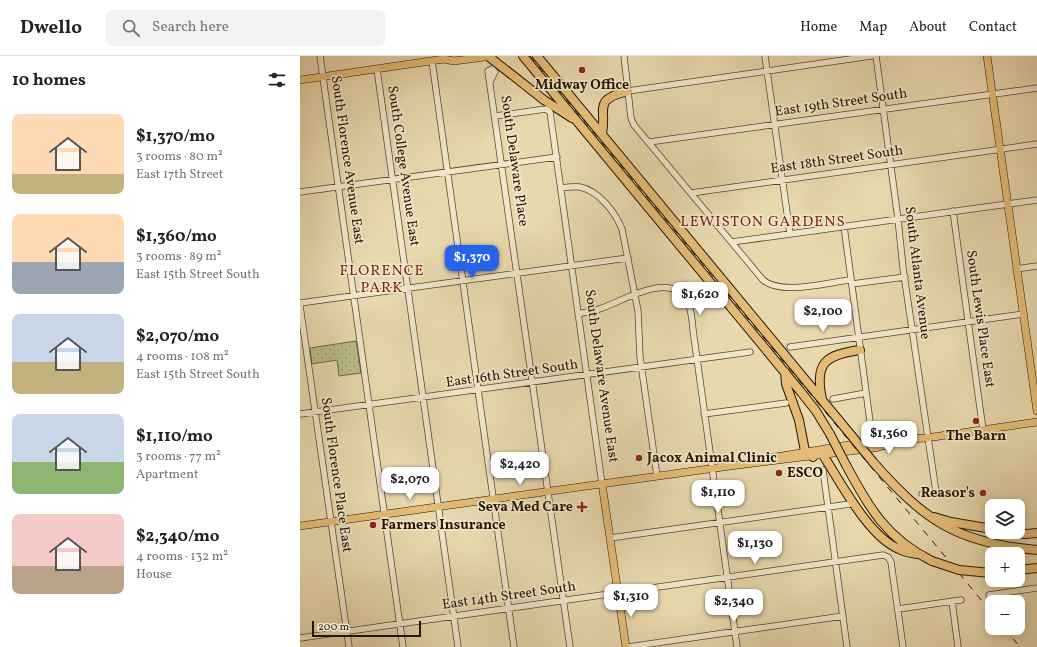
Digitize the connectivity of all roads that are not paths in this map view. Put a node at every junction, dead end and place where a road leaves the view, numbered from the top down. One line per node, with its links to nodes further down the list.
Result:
1 (320, 56): 15 (street, South Florence Avenue East)
2 (452, 56): 10 (main road)
3 (490, 56): 10 (main road); 23 (highway)
4 (523, 56): 23 (highway)
5 (624, 56): 19 (street)
6 (765, 56): 14 (street)
7 (871, 56): 14 (street)
8 (876, 56): 21 (street, South Atlanta Avenue)
9 (987, 56): 20 (main road)
10 (444, 59): 12 (main road)
11 (540, 59): 25 (highway)
12 (432, 61): 13 (main road); 32 (street)
13 (377, 69): 15 (main road); 34 (street, South College Avenue East)
14 (767, 71): 19 (street); 24 (street)
15 (323, 76): 16 (main road); 35 (street, South Florence Avenue East)
16 (300, 80)
17 (490, 82): 22 (street, South Delaware Place)
18 (1037, 88): 20 (street, East 19th Street South)
19 (628, 91): 25 (highway); 26 (street)
20 (992, 94): 21 (street, East 19th Street South); 28 (main road)
21 (883, 109): 24 (street, East 19th Street South); 30 (street, South Atlanta Avenue)
22 (495, 116): 29 (street, South Delaware Avenue East); 31 (street, South Delaware Place)
23 (576, 120): 68 (highway)
24 (775, 124): 26 (street, East 19th Street South); 33 (street)
25 (602, 134): 75 (highway)
26 (649, 142): 38 (street)
27 (1037, 144): 28 (street, East 18th Street South)
28 (1000, 149): 30 (street, East 18th Street South); 40 (main road)
29 (557, 157): 31 (street); 36 (street, South Delaware Avenue East)
30 (891, 164): 33 (street, East 18th Street South); 42 (street, South Atlanta Avenue)
31 (502, 165): 32 (street); 50 (street, South Delaware Place)
32 (447, 172): 34 (street); 52 (street)
33 (782, 179): 38 (street, East 18th Street South); 44 (street)
34 (393, 180): 35 (street); 54 (street, South College Avenue East)
35 (338, 187): 37 (street); 56 (street, South Florence Avenue East)
36 (561, 188): 46 (street); 47 (street, South Delaware Avenue East)
37 (300, 192)
38 (691, 193): 45 (street)
39 (1037, 200): 40 (street)
40 (1008, 204): 41 (street); 49 (main road)
41 (953, 211): 42 (street); 60 (street, South Lewis Place East)
42 (898, 219): 43 (street); 51 (street, South Atlanta Avenue)
43 (844, 226): 44 (street); 53 (street)
44 (790, 234): 45 (street)
45 (732, 242): 53 (street)
46 (628, 258): 47 (street); 55 (street)
47 (572, 266): 50 (street); 58 (street, South Delaware Avenue East)
48 (1037, 266): 49 (street)
49 (1016, 269): 59 (main road)
50 (517, 274): 52 (street); 70 (street, South Delaware Place)
51 (905, 277): 53 (street); 61 (street, South Atlanta Avenue)
52 (463, 281): 54 (street); 71 (street)
53 (851, 282): 62 (street)
54 (408, 289): 56 (street); 73 (street, South College Avenue East)
55 (634, 294): 58 (street); 66 (street); 67 (street)
56 (354, 295): 57 (street); 77 (street, South Florence Avenue East)
57 (300, 304): 79 (street, South Florence Place East)
58 (578, 314): 69 (street, South Delaware Avenue East)
59 (1023, 314): 60 (street); 78 (main road)
60 (968, 321): 61 (street); 83 (street, South Lewis Place East)
61 (912, 329): 62 (street); 84 (street, South Atlanta Avenue)
62 (858, 336): 63 (street); 64 (street)
63 (790, 347)
64 (860, 350): 72 (street); 75 (highway)
65 (750, 352): 66 (street, East 16th Street South)
66 (696, 360): 67 (street, East 16th Street South); 81 (street)
67 (642, 368): 69 (street, East 16th Street South); 92 (street)
68 (785, 371): 86 (highway); 110 (highway, bridge)
69 (588, 375): 70 (street, East 16th Street South); 93 (street, South Delaware Avenue East)
70 (533, 382): 71 (street, East 16th Street South); 94 (street, South Delaware Place)
71 (478, 390): 73 (street, East 16th Street South); 96 (street)
72 (866, 393): 74 (street); 85 (street)
73 (424, 398): 77 (street, East 16th Street South); 98 (street, South College Avenue East)
74 (833, 399)
75 (823, 401): 100 (highway, bridge)
76 (786, 402): 81 (street)
77 (369, 405): 79 (street, East 16th Street South); 101 (street, South Florence Avenue East)
78 (1037, 411)
79 (315, 412): 80 (street, East 16th Street South); 102 (street, South Florence Place East)
80 (300, 414)
81 (704, 414): 90 (street)
82 (1037, 422): 83 (main road)
83 (983, 430): 84 (main road)
84 (928, 437): 85 (main road); 95 (street, South Atlanta Avenue)
85 (873, 445): 86 (main road); 87 (main road)
86 (805, 451): 88 (highway); 89 (main road)
87 (823, 455): 88 (main road); 110 (highway)
88 (813, 457): 89 (main road)
89 (742, 464): 90 (main road)
90 (712, 469): 92 (main road); 103 (street)
91 (823, 470): 99 (street)
92 (657, 476): 93 (main road)
93 (602, 484): 94 (main road); 108 (main road, South Delaware Avenue East)
94 (548, 492): 96 (main road); 119 (street, South Delaware Place)
95 (922, 494)
96 (494, 499): 98 (main road); 122 (street)
97 (850, 504): 99 (street)
98 (439, 507): 101 (main road); 124 (street, South College Avenue East)
99 (828, 507): 103 (street); 111 (street)
100 (924, 514): 105 (highway); 109 (highway)
101 (385, 515): 102 (main road); 126 (street, South Florence Avenue East)
102 (331, 522): 104 (main road); 127 (street, South Florence Place East)
103 (719, 522): 108 (street); 115 (street)
104 (300, 526)
105 (985, 528)
106 (1037, 533): 107 (highway)
107 (1025, 534)
108 (610, 538): 117 (main road, South Delaware Avenue East)
109 (1037, 550)
110 (917, 554): 114 (highway, bridge)
111 (836, 562): 115 (street, East 14th Street South); 123 (street, East 14th Street South); 125 (street)
112 (1037, 568): 113 (highway)
113 (1025, 569)
114 (985, 572)
115 (727, 577): 117 (street, East 14th Street South); 128 (street)
116 (1037, 588): 118 (street)
117 (618, 593): 119 (street, East 14th Street South); 135 (main road, South Delaware Avenue East)
118 (988, 595)
119 (563, 600): 122 (street, East 14th Street South); 134 (street, South Delaware Place)
120 (961, 600): 121 (street)
121 (952, 601): 123 (street); 139 (street)
122 (509, 608): 124 (street, East 14th Street South); 133 (street)
123 (898, 609): 138 (street)
124 (454, 616): 126 (street, East 14th Street South); 132 (street, South College Avenue East)
125 (843, 616): 128 (street); 137 (street)
126 (399, 624): 127 (street, East 14th Street South); 131 (street, South Florence Avenue East)
127 (346, 631): 129 (street, East 14th Street South); 130 (street, South Florence Place East)
128 (734, 632): 135 (street); 136 (street)
129 (300, 638)
130 (348, 647)
131 (403, 647)
132 (458, 647)
133 (514, 647)
134 (570, 647)
135 (627, 647)
136 (737, 647)
137 (847, 647)
138 (903, 647)
139 (958, 647)

